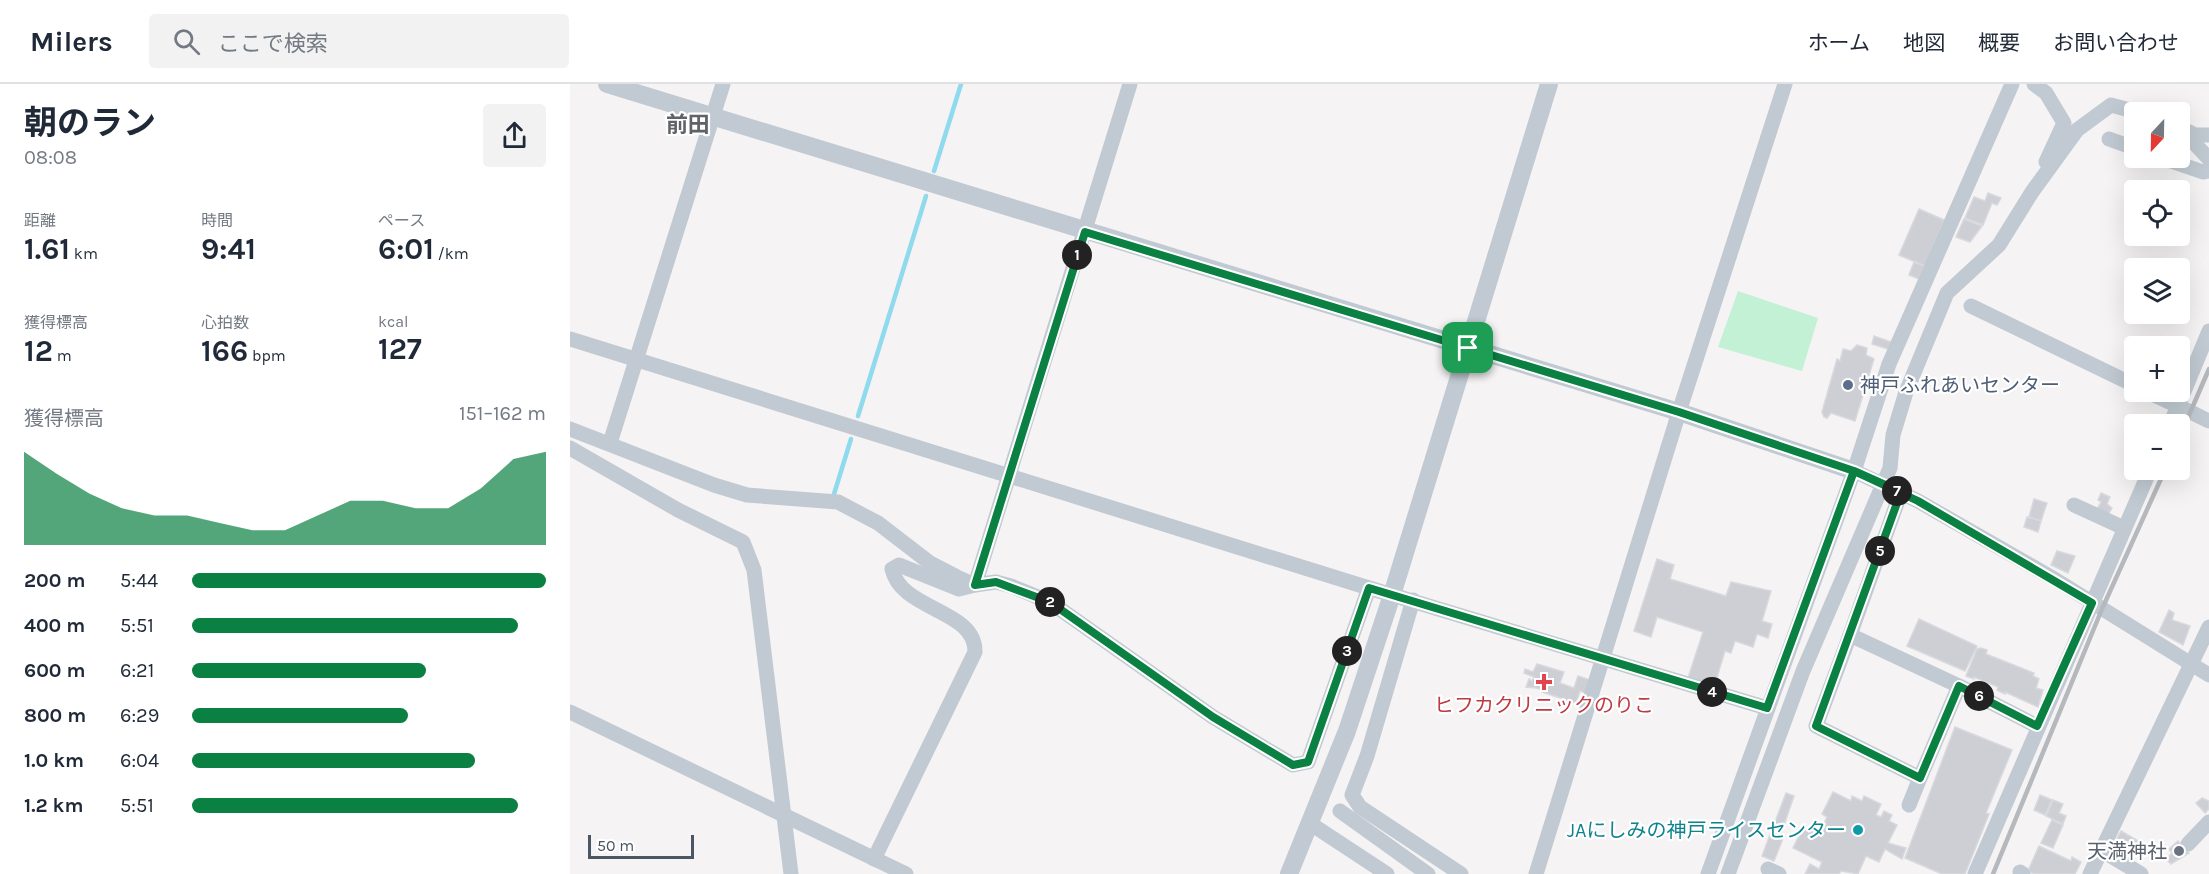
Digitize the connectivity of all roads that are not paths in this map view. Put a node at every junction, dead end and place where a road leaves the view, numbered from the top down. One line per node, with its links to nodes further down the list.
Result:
1 (608, 84): 9 (street)
2 (723, 84): 9 (street)
3 (1130, 84): 19 (street)
4 (1549, 84): 23 (street)
5 (1785, 84): 28 (street)
6 (2012, 84): 34 (street)
7 (2034, 84): 18 (street)
8 (2124, 108): 18 (street)
9 (713, 116): 19 (street); 24 (street)
10 (2190, 133): 11 (street)
11 (2209, 135)
12 (2109, 138): 14 (street)
13 (2190, 139): 15 (street)
14 (2124, 144)
15 (2209, 159)
16 (2190, 168): 17 (street)
17 (2209, 171)
18 (2032, 192): 37 (street)
19 (1085, 232): 23 (street); 35 (street)
20 (1971, 306): 25 (street)
21 (2209, 331): 27 (street)
22 (570, 339): 24 (street)
23 (1468, 348): 28 (street); 43 (street)
24 (637, 359): 32 (street); 35 (street)
25 (2124, 380)
26 (2169, 402): 27 (street)
27 (2178, 406): 29 (street); 30 (street)
28 (1679, 412): 34 (street); 48 (street)
29 (2174, 414)
30 (2209, 421)
31 (570, 429): 32 (street)
32 (610, 443): 41 (street)
33 (570, 448): 58 (street)
34 (1854, 471): 37 (street); 52 (street)
35 (1008, 475): 41 (street); 42 (street)
36 (2146, 480): 40 (street)
37 (1883, 483): 38 (street); 72 (street)
38 (1901, 492): 45 (street); 47 (street)
39 (2074, 505): 40 (street)
40 (2124, 528): 45 (street)
41 (975, 585): 42 (street); 63 (street)
42 (1369, 588): 43 (street)
43 (1392, 595): 44 (street); 60 (street)
44 (1413, 600): 48 (street); 69 (street)
45 (2092, 603): 49 (street); 54 (street)
46 (2209, 627): 49 (street)
47 (1850, 635): 51 (street); 55 (street)
48 (1603, 659): 52 (street); 70 (street)
49 (2192, 663): 50 (street); 62 (street)
50 (2209, 675)
51 (1959, 686): 54 (street); 55 (street)
52 (1767, 708): 71 (street)
53 (570, 712): 58 (street)
54 (2037, 726): 73 (street)
55 (1920, 778): 56 (street)
56 (1909, 805)
57 (1340, 811): 68 (street)
58 (785, 815): 63 (street); 64 (street)
59 (2209, 822): 61 (street)
60 (1311, 824): 66 (street); 67 (street)
61 (2188, 844)
62 (2101, 850): 74 (street); 75 (street)
63 (874, 859): 65 (street)
64 (791, 874)
65 (906, 874)
66 (1289, 874)
67 (1387, 874)
68 (1428, 874)
69 (1461, 874)
70 (1536, 874)
71 (1708, 874)
72 (1728, 874)
73 (1975, 874)
74 (2090, 874)
75 (2141, 874)

